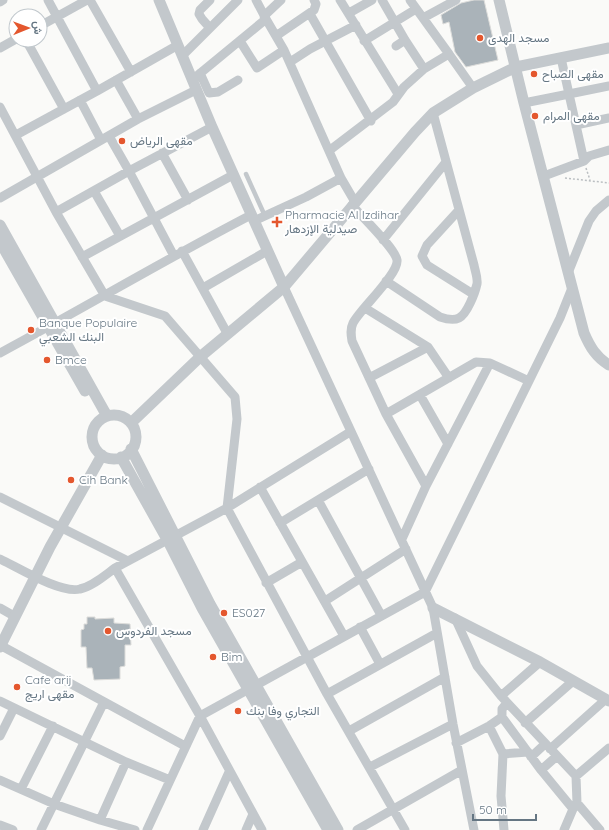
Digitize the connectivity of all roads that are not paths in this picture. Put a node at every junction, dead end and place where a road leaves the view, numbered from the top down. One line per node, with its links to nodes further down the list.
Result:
1 (3, 0): 16 (street)
2 (48, 0): 20 (street)
3 (88, 0): 20 (street); 42 (street)
4 (210, 0): 26 (street)
5 (238, 0): 26 (street)
6 (256, 0): 21 (street)
7 (281, 0): 21 (street)
8 (314, 0): 19 (street)
9 (340, 0): 18 (street)
10 (372, 0): 18 (street)
11 (382, 0): 24 (street)
12 (410, 0): 17 (street)
13 (456, 0): 22 (street)
14 (499, 0): 40 (street)
15 (160, 1): 35 (street)
16 (0, 2)
17 (416, 9): 22 (street); 24 (street)
18 (348, 13): 25 (street)
19 (310, 14): 27 (street); 30 (street)
20 (56, 17): 23 (street); 48 (street)
21 (265, 17): 27 (street); 29 (street)
22 (423, 18): 37 (street)
23 (48, 22)
24 (395, 23): 28 (street); 31 (street)
25 (356, 25): 30 (street); 31 (street)
26 (210, 28): 35 (street)
27 (276, 36): 36 (street)
28 (405, 40): 32 (street); 41 (street)
29 (240, 41): 36 (street); 45 (street)
30 (325, 41): 39 (street); 58 (street)
31 (364, 41): 49 (street)
32 (396, 46)
33 (30, 48): 54 (street)
34 (609, 48): 38 (street)
35 (180, 50): 42 (street); 45 (street)
36 (284, 50): 39 (street)
37 (449, 54): 41 (street); 47 (street)
38 (561, 58): 40 (street); 50 (street)
39 (290, 62): 63 (street)
40 (516, 67): 47 (street); 52 (street)
41 (424, 69): 49 (street)
42 (131, 72): 43 (street)
43 (116, 80): 48 (street); 57 (street)
44 (238, 80): 45 (street)
45 (196, 81): 57 (street); 60 (street)
46 (609, 86): 50 (street)
47 (473, 88): 55 (street)
48 (97, 91): 51 (street)
49 (398, 94): 58 (street)
50 (569, 94): 52 (street); 59 (street)
51 (80, 100): 54 (street); 62 (street)
52 (524, 103): 72 (street)
53 (0, 107): 61 (street)
54 (64, 109): 61 (street)
55 (433, 113): 67 (street); 78 (street)
56 (609, 118): 59 (street)
57 (138, 119): 62 (street)
58 (371, 121): 63 (street)
59 (576, 125): 66 (street)
60 (212, 127): 65 (street); 70 (street)
61 (16, 135): 71 (street)
62 (105, 138): 68 (street); 71 (street)
63 (330, 150): 73 (street)
64 (609, 150): 66 (street)
65 (162, 153): 68 (street); 76 (street)
66 (584, 161): 72 (street)
67 (446, 162): 79 (street); 86 (street)
68 (129, 171): 74 (street); 82 (street)
69 (246, 174): 81 (lane)
70 (233, 175): 76 (street); 83 (street)
71 (37, 176): 75 (street); 80 (street)
72 (544, 176): 91 (street)
73 (341, 178): 78 (street); 81 (street)
74 (94, 190): 80 (street); 85 (street)
75 (0, 198)
76 (188, 200): 82 (street)
77 (609, 200): 91 (street)
78 (353, 204): 86 (street); 93 (street)
79 (458, 210): 96 (street); 96 (street)
80 (56, 212): 90 (street)
81 (265, 216): 83 (street)
82 (154, 218): 85 (street); 89 (street)
83 (252, 218): 88 (street); 89 (street)
84 (0, 225): 99 (street)
85 (120, 236): 90 (street)
86 (383, 240): 92 (street)
87 (0, 242): 99 (street)
88 (267, 251): 93 (street); 94 (street)
89 (178, 253): 94 (street); 97 (street)
90 (82, 257): 97 (street)
91 (568, 273): 95 (street)
92 (386, 281): 96 (street); 98 (street)
93 (284, 286): 100 (street); 113 (street)
94 (203, 288): 100 (street)
95 (572, 288): 105 (street); 108 (street)
96 (473, 294)
97 (105, 296): 99 (street); 103 (street)
98 (365, 308): 101 (street); 106 (street)
99 (50, 325): 102 (street); 111 (street)
100 (227, 333): 103 (street)
101 (428, 347): 106 (street); 107 (street)
102 (0, 353)
103 (200, 357): 112 (street); 123 (street)
104 (490, 363): 107 (street); 108 (street); 114 (street)
105 (609, 365)
106 (369, 378): 110 (street)
107 (449, 378): 109 (street)
108 (529, 381): 136 (street)
109 (420, 395): 110 (street); 114 (street)
110 (386, 414): 119 (street)
111 (104, 417): 112 (street); 116 (street)
112 (131, 424): 115 (street)
113 (350, 432): 118 (street); 120 (street)
114 (448, 444): 119 (street)
115 (131, 449): 117 (street); 126 (street)
116 (102, 455): 117 (street); 125 (street)
117 (121, 457): 126 (street)
118 (369, 469): 122 (street); 127 (street)
119 (426, 486): 127 (street)
120 (260, 487): 123 (street); 124 (street)
121 (0, 497): 125 (street)
122 (318, 500): 124 (street); 134 (street)
123 (227, 508): 126 (street); 135 (street)
124 (280, 523): 131 (street)
125 (61, 527): 130 (street); 133 (street)
126 (172, 539): 130 (street); 152 (street)
127 (402, 539): 128 (street)
128 (406, 549): 134 (street); 136 (street)
129 (0, 559): 133 (street)
130 (128, 561): 132 (street)
131 (302, 562): 135 (street); 137 (street)
132 (115, 568): 133 (street); 160 (street)
133 (35, 576): 141 (street)
134 (360, 579): 137 (street); 140 (street)
135 (266, 583): 147 (street)
136 (425, 592): 139 (street); 140 (street)
137 (324, 601): 145 (street)
138 (0, 608): 141 (street)
139 (433, 608): 142 (street); 144 (street)
140 (381, 615): 143 (street)
141 (14, 616): 146 (street)
142 (455, 618): 148 (street); 154 (street)
143 (360, 626): 145 (street); 149 (street)
144 (437, 633): 149 (street); 150 (street)
145 (344, 636): 147 (street)
146 (0, 646): 157 (street)
147 (307, 657): 152 (street); 153 (street)
148 (540, 662): 151 (street); 154 (street)
149 (380, 664): 153 (street)
150 (445, 677): 163 (street); 166 (street)
151 (573, 681): 155 (street); 162 (street)
152 (253, 688): 160 (street); 198 (street); 199 (street)
153 (327, 694): 166 (street)
154 (501, 696): 158 (street)
155 (608, 700): 171 (street)
156 (0, 701): 159 (street)
157 (104, 702): 168 (street); 170 (street)
158 (508, 703): 161 (street); 162 (street)
159 (14, 708): 164 (street); 167 (street)
160 (200, 716): 170 (street); 180 (street)
161 (502, 717): 165 (street); 174 (street)
162 (525, 722): 171 (street)
163 (453, 724): 169 (street); 177 (street)
164 (53, 726): 168 (street); 184 (street)
165 (489, 726): 169 (street); 173 (street)
166 (348, 730): 177 (street)
167 (0, 736)
168 (84, 741): 176 (street); 185 (street)
169 (456, 743): 178 (street)
170 (185, 746): 183 (street)
171 (547, 746): 174 (street); 175 (street)
172 (609, 748): 181 (street)
173 (503, 754): 174 (street); 203 (street)
174 (529, 754): 179 (street)
175 (557, 756): 179 (street); 181 (street)
176 (126, 762): 183 (street); 189 (street)
177 (370, 767): 187 (street)
178 (462, 770): 187 (street); 202 (street)
179 (542, 770): 186 (street)
180 (229, 772): 188 (street); 195 (street)
181 (576, 776): 186 (street)
182 (0, 780): 184 (street)
183 (170, 780): 194 (street)
184 (21, 789): 185 (street)
185 (54, 804): 189 (street); 192 (street)
186 (575, 806): 204 (street); 205 (street)
187 (393, 808): 200 (street); 201 (street)
188 (253, 814): 196 (street); 197 (street)
189 (100, 820): 193 (street)
190 (0, 825): 191 (street)
191 (13, 830)
192 (40, 830)
193 (136, 830)
194 (147, 830)
195 (203, 830)
196 (246, 830)
197 (262, 830)
198 (328, 830)
199 (338, 830)
200 (357, 830)
201 (405, 830)
202 (474, 830)
203 (504, 830)
204 (564, 830)
205 (600, 830)

